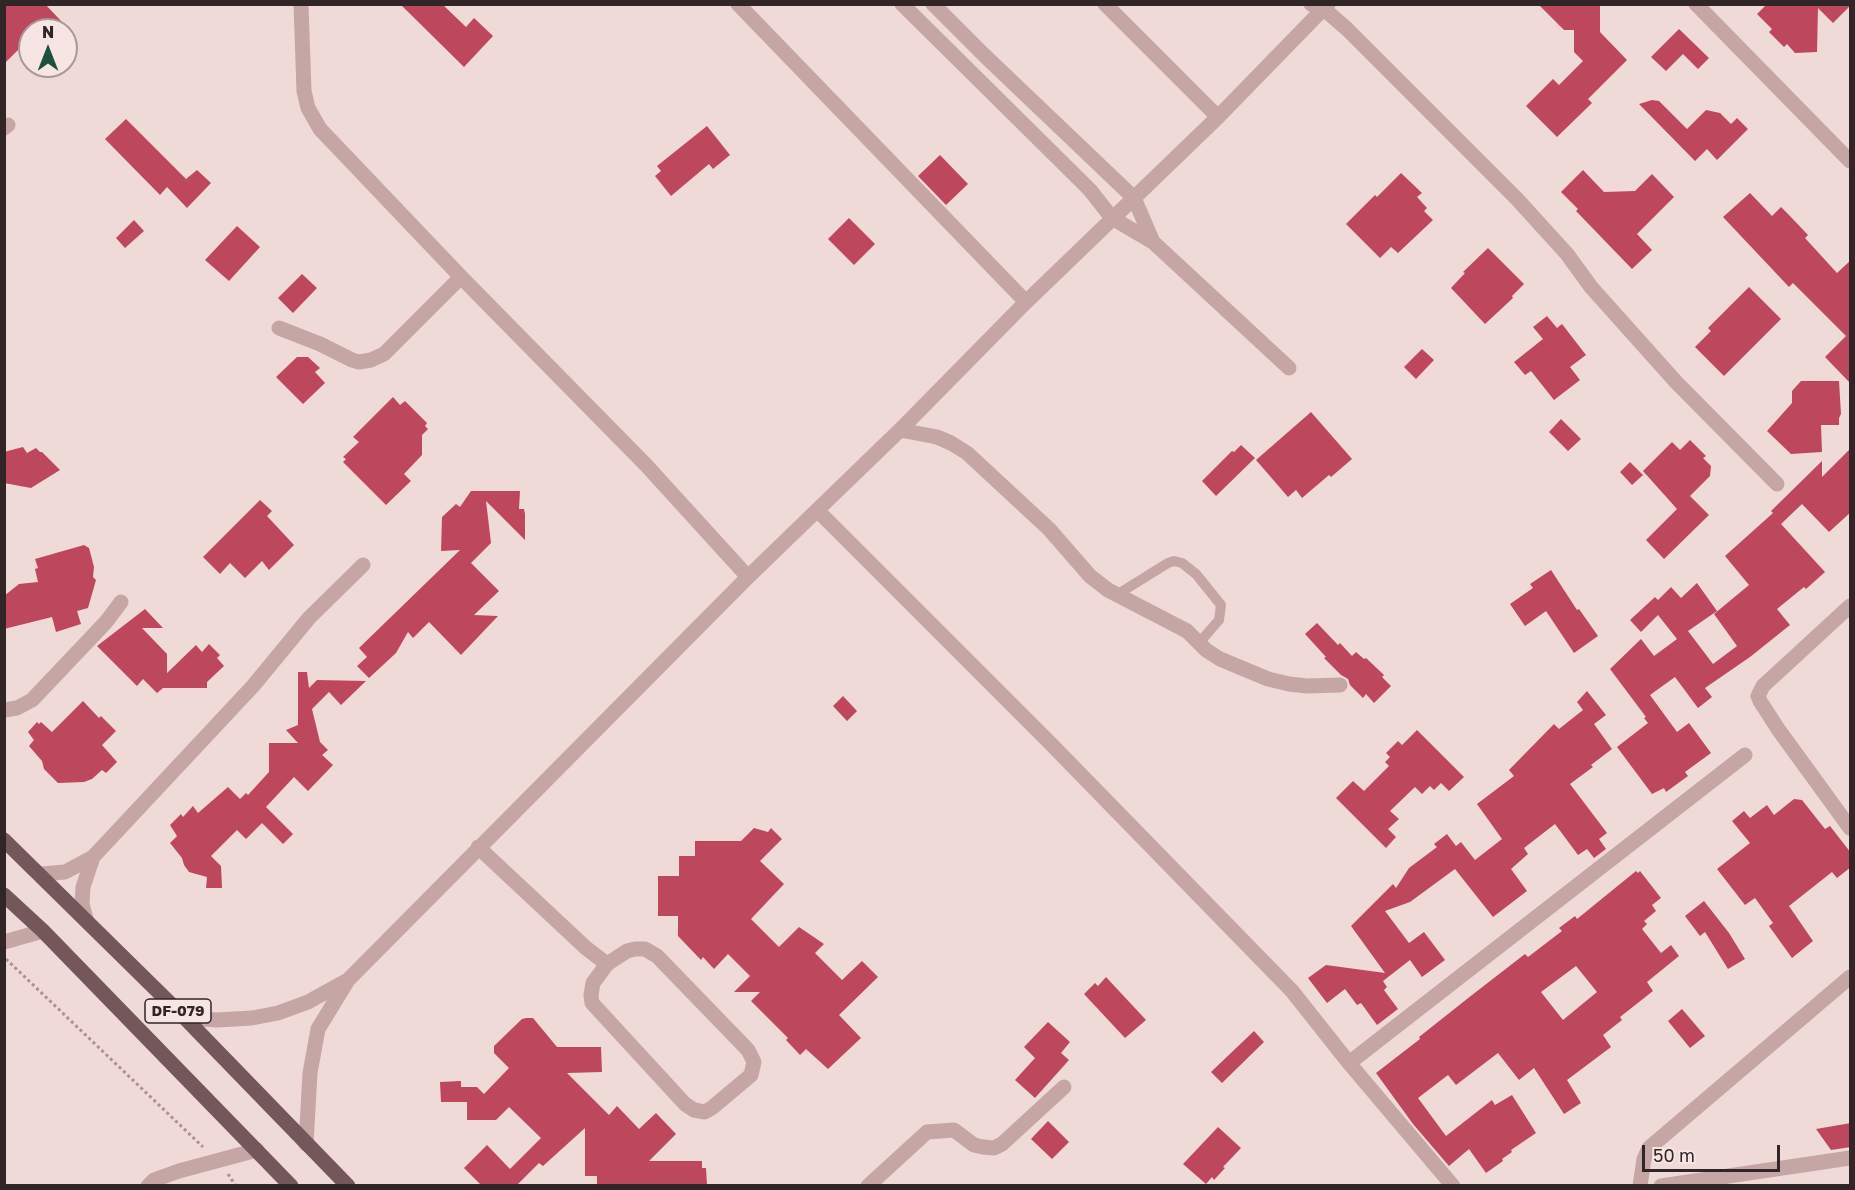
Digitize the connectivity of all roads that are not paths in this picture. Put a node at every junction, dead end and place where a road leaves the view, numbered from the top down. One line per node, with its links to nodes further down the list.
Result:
1 (301, 4): 15 (street)
2 (738, 4): 16 (street)
3 (902, 4): 9 (street)
4 (933, 4): 8 (street)
5 (1105, 4): 10 (street)
6 (1696, 4): 11 (street)
7 (1321, 6): 10 (street); 20 (street)
8 (984, 55): 9 (street); 12 (street)
9 (968, 70): 13 (street)
10 (1218, 117): 12 (street)
11 (1851, 161)
12 (1134, 198): 13 (street); 14 (street)
13 (1112, 218): 14 (street); 16 (street)
14 (1152, 242): 18 (street)
15 (461, 277): 17 (street); 23 (street)
16 (1026, 302): 19 (street)
17 (279, 328)
18 (1289, 368)
19 (900, 430): 21 (street); 24 (street)
20 (1777, 484)
21 (818, 511): 23 (street); 45 (street)
22 (363, 565): 34 (street)
23 (748, 577): 33 (street)
24 (1118, 594): 27 (street); 27 (lane)
25 (121, 602): 29 (street)
26 (1851, 606): 31 (street)
27 (1199, 643): 28 (street)
28 (1340, 685)
29 (4, 710)
30 (1745, 755): 45 (street)
31 (1851, 828)
32 (4, 840): 35 (main road, DF-079)
33 (478, 848): 41 (street); 43 (street)
34 (93, 857): 35 (street); 38 (street)
35 (42, 874): 38 (main road, DF-079)
36 (5, 895): 37 (street); 39 (main road, DF-079)
37 (4, 901)
38 (87, 919): 44 (main road, DF-079)
39 (43, 932): 40 (street); 48 (main road, DF-079)
40 (4, 942)
41 (607, 964): 41 (street)
42 (1851, 977): 55 (street)
43 (348, 980): 44 (street); 47 (street)
44 (185, 1018): 47 (main road, DF-079)
45 (1349, 1063): 54 (street)
46 (1064, 1087): 53 (street)
47 (306, 1144): 52 (main road, DF-079)
48 (257, 1150): 50 (street); 51 (main road, DF-079)
49 (1851, 1158): 56 (street)
50 (148, 1185)
51 (291, 1185)
52 (348, 1185)
53 (868, 1185)
54 (1453, 1185)
55 (1640, 1185)
56 (1660, 1185)

